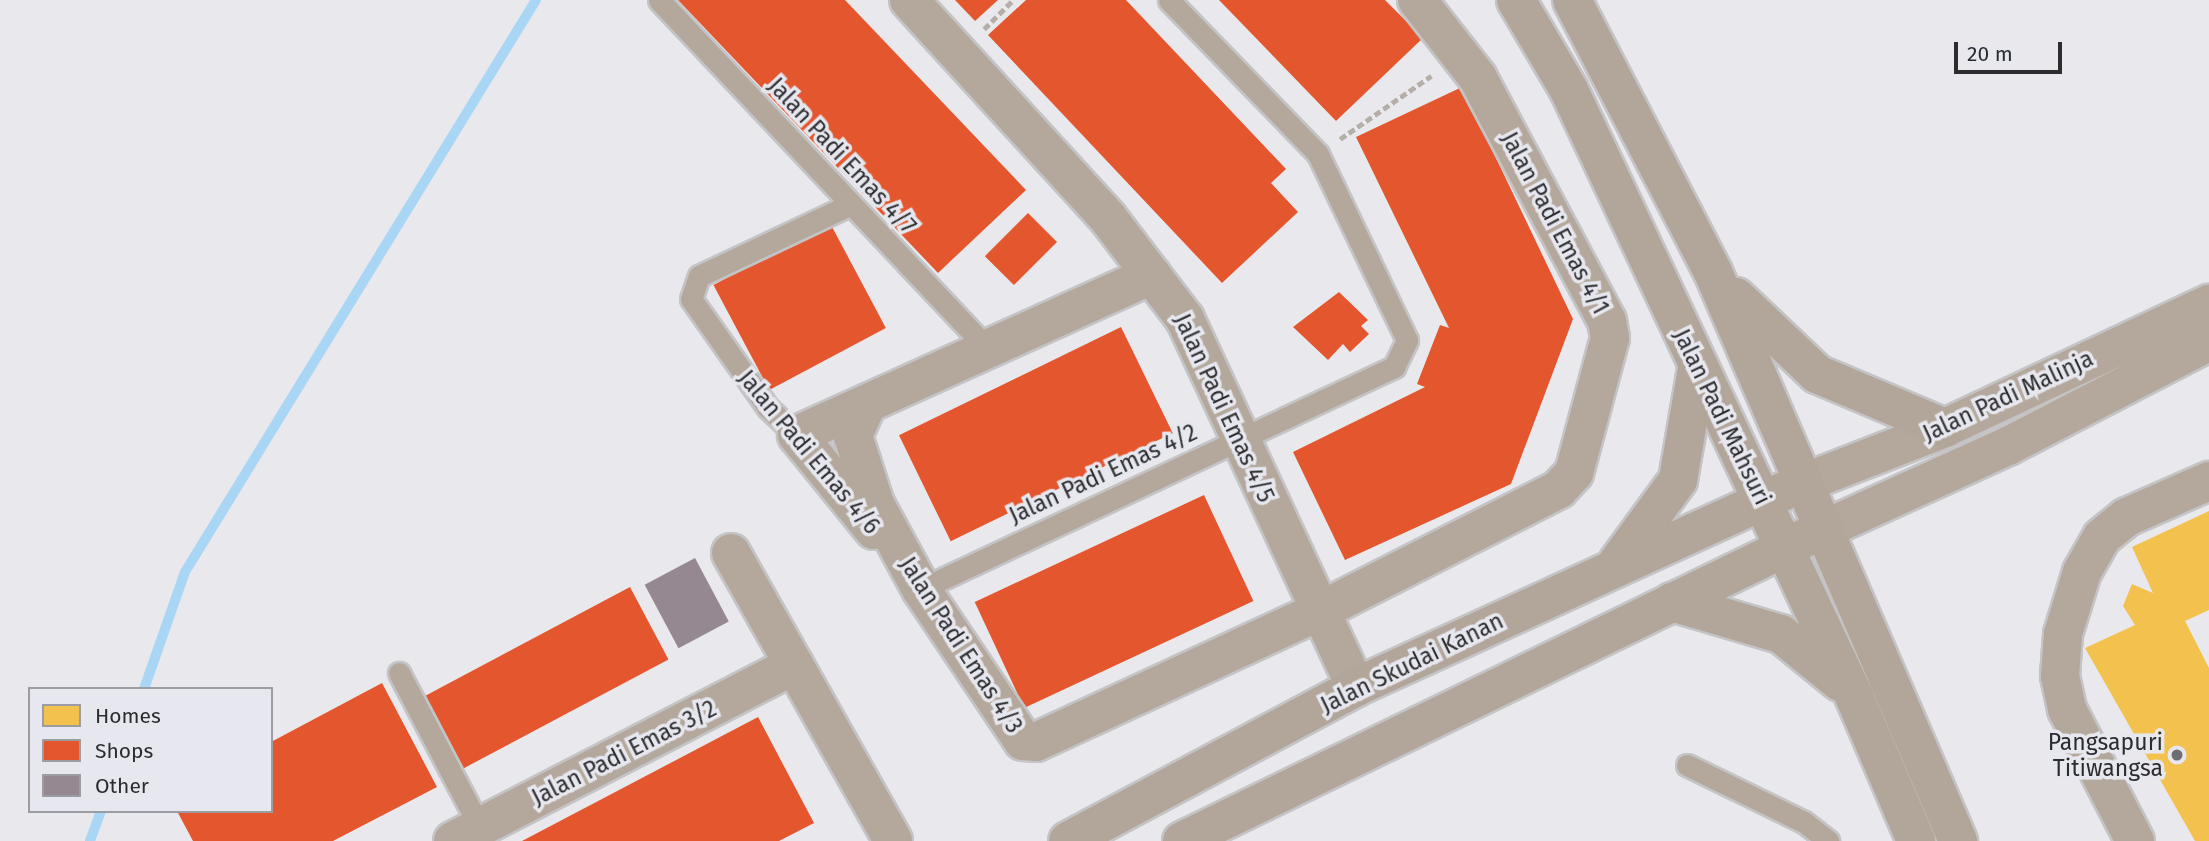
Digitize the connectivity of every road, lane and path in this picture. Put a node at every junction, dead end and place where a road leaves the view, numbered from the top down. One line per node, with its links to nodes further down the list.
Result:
1 (659, 0): 9 (lane, Jalan Padi Emas 4/7)
2 (909, 0): 11 (street, Jalan Padi Emas 4/5)
3 (1169, 0): 8 (lane, Jalan Padi Emas 4/2)
4 (1417, 0): 7 (street, Jalan Padi Emas 4/1)
5 (1516, 0): 15 (main road, Jalan Padi Mahsuri)
6 (1572, 0): 10 (main road, Jalan Padi Mahsuri)
7 (1463, 54): 8 (path); 29 (street, Jalan Padi Emas 4/1)
8 (1318, 154): 19 (lane, Jalan Padi Emas 4/2)
9 (851, 204): 14 (lane, Jalan Padi Emas 4/7); 18 (lane, Jalan Padi Emas 4/6)
10 (1713, 272): 17 (main road); 21 (main road, Jalan Padi Mahsuri)
11 (1152, 275): 14 (street); 19 (street, Jalan Padi Emas 4/5)
12 (2209, 304): 17 (street, Jalan Padi Malinja)
13 (2209, 342): 23 (street, Jalan Padi Malinja)
14 (988, 349): 16 (street)
15 (1697, 369): 22 (main road, Jalan Padi Mahsuri); 26 (main road)
16 (867, 404): 18 (street); 27 (street, Jalan Padi Emas 4/3)
17 (1945, 428): 21 (street, Jalan Padi Malinja)
18 (797, 435): 27 (street, Jalan Padi Emas 4/6)
19 (1239, 438): 27 (lane, Jalan Padi Emas 4/2); 29 (street, Jalan Padi Emas 4/5)
20 (2209, 481): 42 (street)
21 (1805, 482): 22 (main road, Jalan Skudai Kanan); 23 (main road, Jalan Padi Mahsuri)
22 (1762, 500): 24 (main road, Jalan Padi Mahsuri); 26 (main road, Jalan Skudai Kanan)
23 (1827, 528): 24 (main road); 41 (main road, Jalan Padi Mahsuri)
24 (1785, 547): 28 (main road); 33 (main road, Jalan Padi Mahsuri)
25 (731, 553): 30 (street)
26 (1611, 569): 32 (main road, Jalan Skudai Kanan)
27 (921, 589): 29 (street, Jalan Padi Emas 4/3)
28 (1672, 602): 33 (main road); 38 (main road)
29 (1320, 611): 32 (street, Jalan Padi Emas 4/5)
30 (794, 666): 35 (street, Jalan Padi Emas 3/2); 36 (street)
31 (398, 673): 35 (lane)
32 (1356, 687): 37 (main road, Jalan Skudai Kanan)
33 (1854, 696): 40 (main road, Jalan Padi Mahsuri)
34 (1687, 765): 39 (lane)
35 (473, 836)
36 (878, 836)
37 (1068, 841)
38 (1182, 841)
39 (1828, 841)
40 (1916, 841)
41 (1958, 841)
42 (2135, 841)

